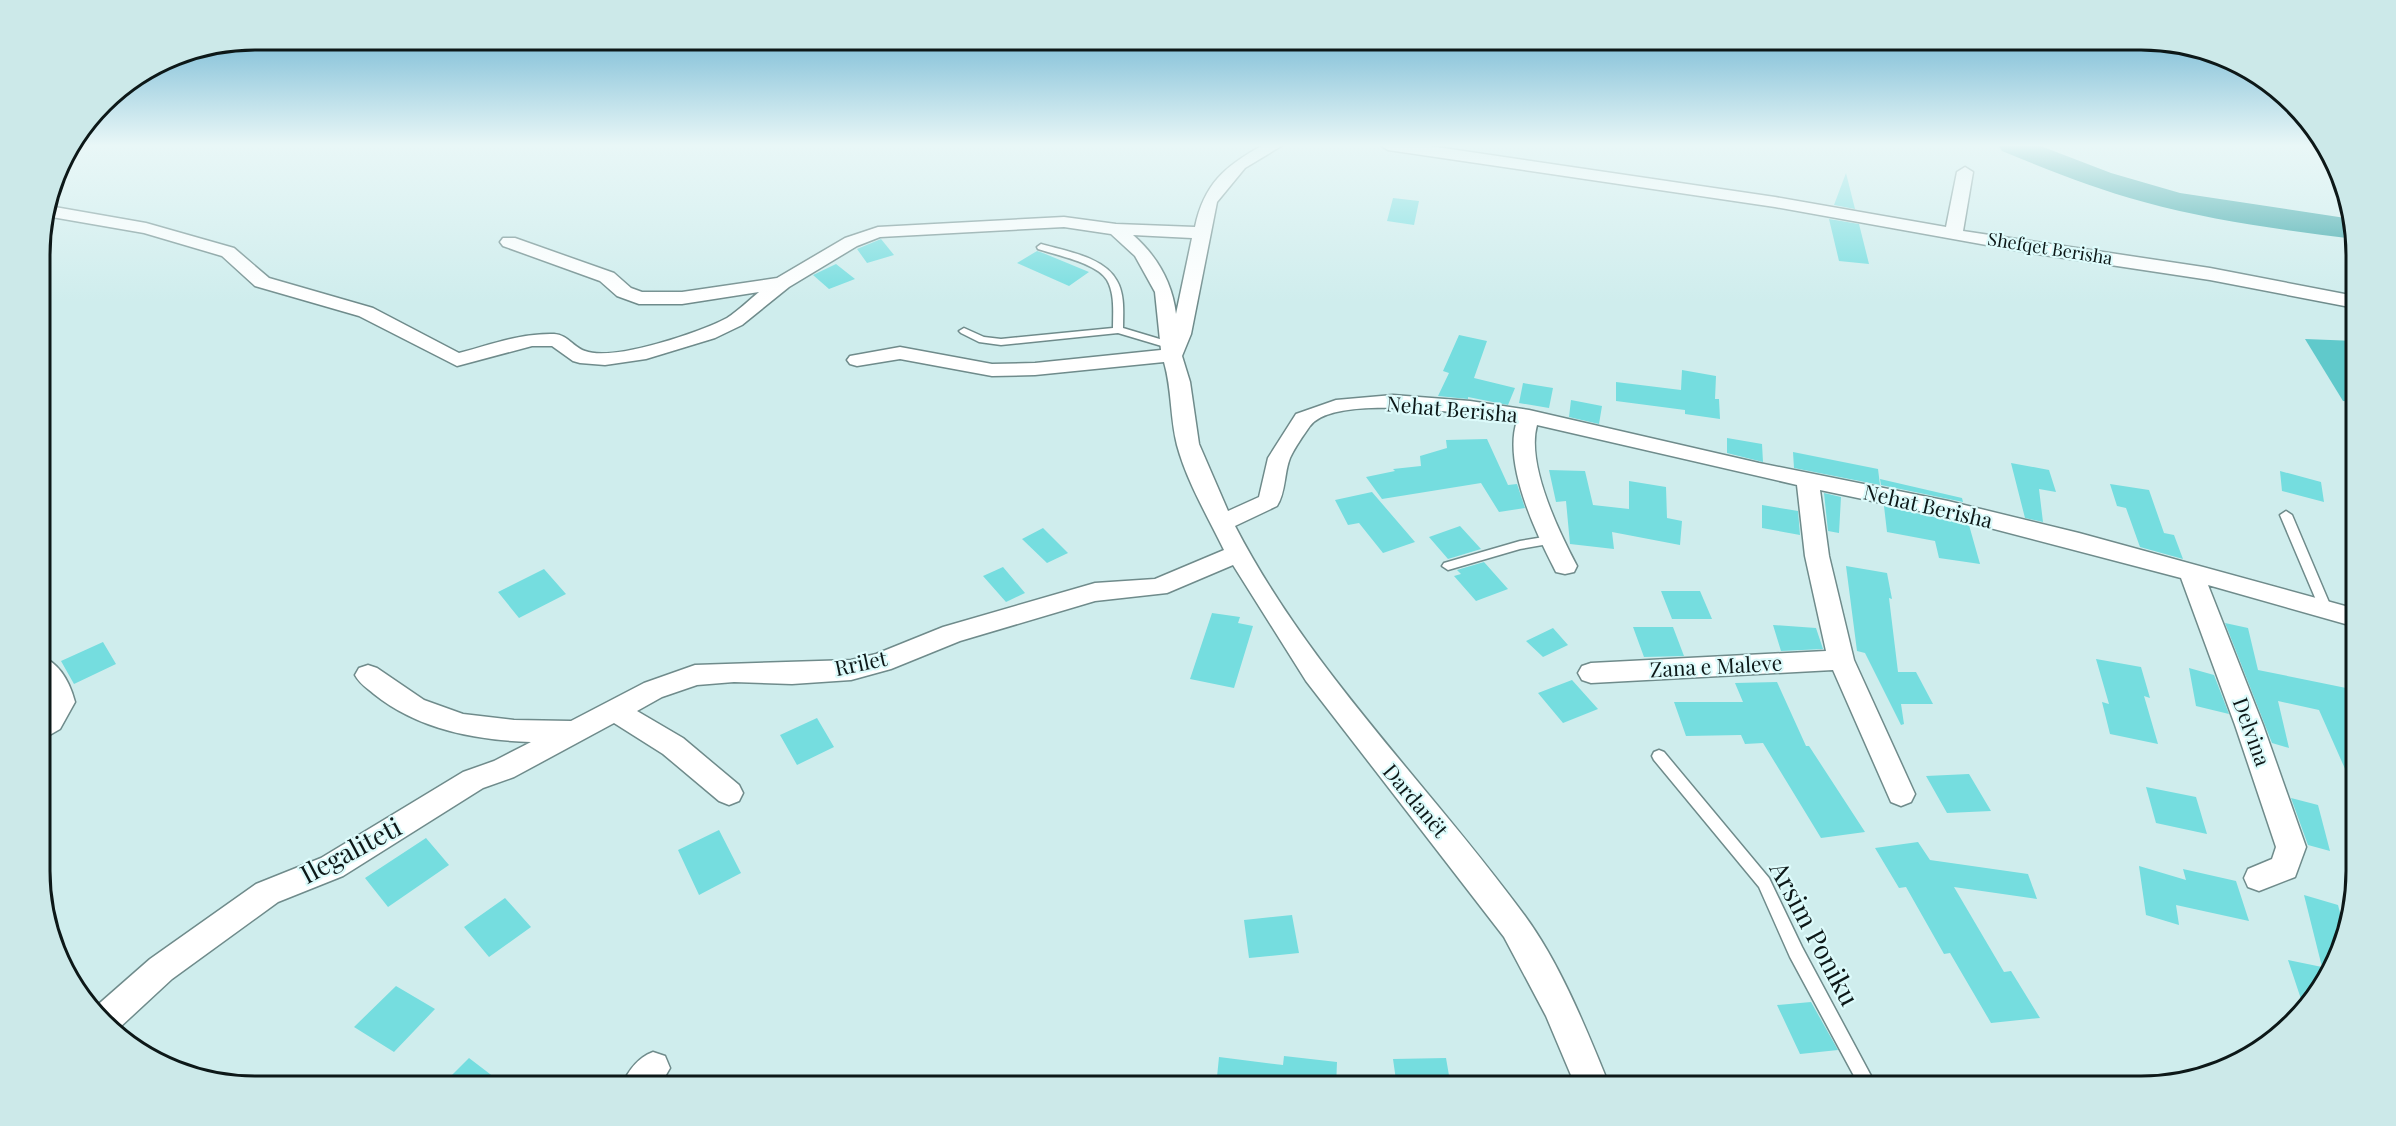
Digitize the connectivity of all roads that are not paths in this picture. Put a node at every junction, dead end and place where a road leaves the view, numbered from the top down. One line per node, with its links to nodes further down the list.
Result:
1 (1212, 198): 6 (street)
2 (1741, 198): 7 (street, Shefqet Berisha)
3 (1960, 198): 7 (street)
4 (54, 213): 10 (street)
5 (1116, 229): 6 (street); 10 (street); 14 (street, Dardanët)
6 (1202, 233): 14 (street)
7 (1954, 234): 11 (street, Shefqet Berisha)
8 (509, 242): 10 (street)
9 (1041, 247): 12 (lane)
10 (782, 283)
11 (2346, 300)
12 (1118, 330): 13 (lane); 14 (lane)
13 (964, 331)
14 (1171, 350): 15 (street); 19 (street, Dardanët)
15 (857, 360)
16 (1528, 417): 17 (street, Nehat Berisha); 19 (street, Nehat Berisha); 20 (street, Nehat Berisha)
17 (1808, 480): 24 (street, Nehat Berisha); 27 (street)
18 (2286, 514): 25 (lane)
19 (1221, 523): 21 (street, Dardanët)
20 (1550, 540): 22 (lane); 23 (street, Nehat Berisha)
21 (1238, 554): 31 (street, Rrilet); 39 (street, Dardanët)
22 (1448, 566)
23 (1565, 566)
24 (2191, 572): 25 (street, Nehat Berisha); 37 (street, Delvina)
25 (2325, 608): 26 (street, Nehat Berisha)
26 (2346, 615)
27 (1841, 660): 28 (street, Zana e Maleve); 36 (street)
28 (1591, 673)
29 (368, 675): 33 (street)
30 (50, 677): 32 (street)
31 (615, 711): 33 (street, Ilegaliteti); 35 (street)
32 (50, 723)
33 (572, 731): 38 (street, Ilegaliteti)
34 (1659, 756): 40 (lane, Arsim Poniku)
35 (729, 793)
36 (1902, 794)
37 (2259, 878)
38 (109, 1015)
39 (1588, 1076)
40 (1863, 1076)

